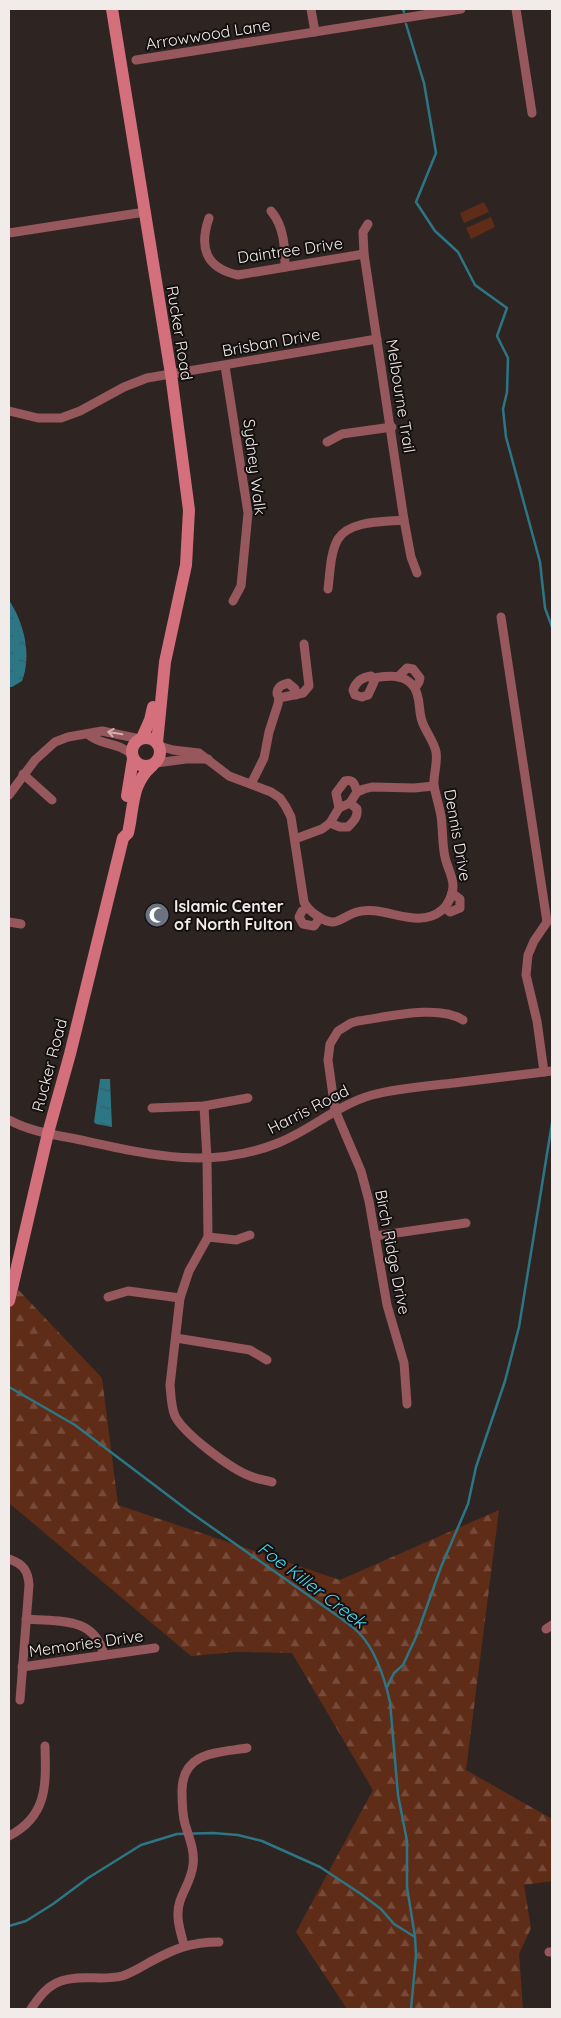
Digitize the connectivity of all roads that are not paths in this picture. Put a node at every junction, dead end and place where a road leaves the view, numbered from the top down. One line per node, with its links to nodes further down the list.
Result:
1 (112, 9): 9 (main road, Rucker Road)
2 (311, 9): 5 (street)
3 (462, 9): 5 (street, Arrowwood Lane)
4 (516, 9): 7 (street)
5 (315, 32): 6 (street, Arrowwood Lane)
6 (136, 60)
7 (532, 113)
8 (271, 211): 14 (street)
9 (144, 212): 12 (street); 17 (main road, Rucker Road)
10 (209, 218): 14 (street, Daintree Drive)
11 (368, 224): 13 (street, Melbourne Trail)
12 (9, 233)
13 (364, 254): 14 (street, Daintree Drive); 15 (street, Melbourne Trail)
14 (285, 267)
15 (377, 339): 16 (street, Brisban Drive); 19 (street, Melbourne Trail)
16 (225, 366): 17 (street, Brisban Drive); 24 (street, Sydney Walk)
17 (171, 374): 18 (street, Brisban Drive); 27 (main road, Rucker Road)
18 (9, 411)
19 (392, 427): 20 (street); 21 (street, Melbourne Trail)
20 (326, 442)
21 (404, 520): 22 (street, Melbourne Trail); 23 (street)
22 (417, 573)
23 (328, 589)
24 (234, 601)
25 (502, 617): 57 (street)
26 (304, 644): 31 (street)
27 (165, 662): 34 (main road, Rucker Road); 35 (main road, Rucker Road)
28 (398, 677): 29 (street); 30 (street); 30 (street, Dennis Drive)
29 (373, 678)
30 (415, 688): 41 (street, Dennis Drive)
31 (296, 695): 32 (street); 32 (street)
32 (279, 698): 40 (street)
33 (89, 735): 34 (street, one-way to 33); 36 (street); 39 (street)
34 (141, 739): 35 (main road); 36 (main road)
35 (158, 744): 37 (street); 38 (main road)
36 (132, 757): 38 (main road); 48 (main road, Rucker Road)
37 (208, 759): 38 (street); 40 (street)
38 (154, 764): 48 (main road, Rucker Road)
39 (24, 774): 43 (street); 44 (street)
40 (251, 784): 49 (street)
41 (434, 786): 42 (street); 50 (street, Dennis Drive)
42 (357, 792): 45 (street); 46 (street)
43 (9, 796)
44 (52, 800)
45 (350, 803): 46 (street); 47 (street)
46 (339, 808): 47 (street)
47 (330, 823): 49 (street)
48 (123, 838): 63 (main road, Rucker Road)
49 (295, 839): 51 (street)
50 (452, 893): 52 (street, Dennis Drive); 52 (street)
51 (307, 908): 53 (street); 53 (street)
52 (445, 908): 53 (street)
53 (320, 918)
54 (9, 922): 55 (street)
55 (21, 924)
56 (463, 1020): 61 (street, Birch Ridge Drive)
57 (548, 1072): 61 (street, Harris Road)
58 (248, 1098): 59 (street)
59 (204, 1106): 60 (street); 64 (street)
60 (152, 1108)
61 (335, 1110): 64 (street, Harris Road); 67 (street, Birch Ridge Drive)
62 (9, 1120): 63 (street, Harris Road)
63 (48, 1133): 64 (street, Harris Road); 71 (main road, Rucker Road)
64 (207, 1159): 68 (street)
65 (466, 1223): 67 (street)
66 (250, 1235): 68 (street)
67 (375, 1236): 74 (street, Birch Ridge Drive)
68 (208, 1237): 70 (street)
69 (108, 1297): 70 (street)
70 (180, 1298): 72 (street)
71 (9, 1301)
72 (176, 1338): 73 (street); 75 (street)
73 (267, 1360)
74 (407, 1404)
75 (272, 1482)
76 (9, 1559): 77 (street)
77 (26, 1619): 79 (street); 80 (street)
78 (154, 1648): 79 (street, Memories Drive)
79 (104, 1656): 80 (street, Memories Drive)
80 (22, 1667): 81 (street)
81 (20, 1700)
82 (45, 1746): 84 (street)
83 (247, 1748): 86 (street)
84 (9, 1836)
85 (218, 1942): 86 (street)
86 (184, 1945): 87 (street)
87 (31, 2009)

